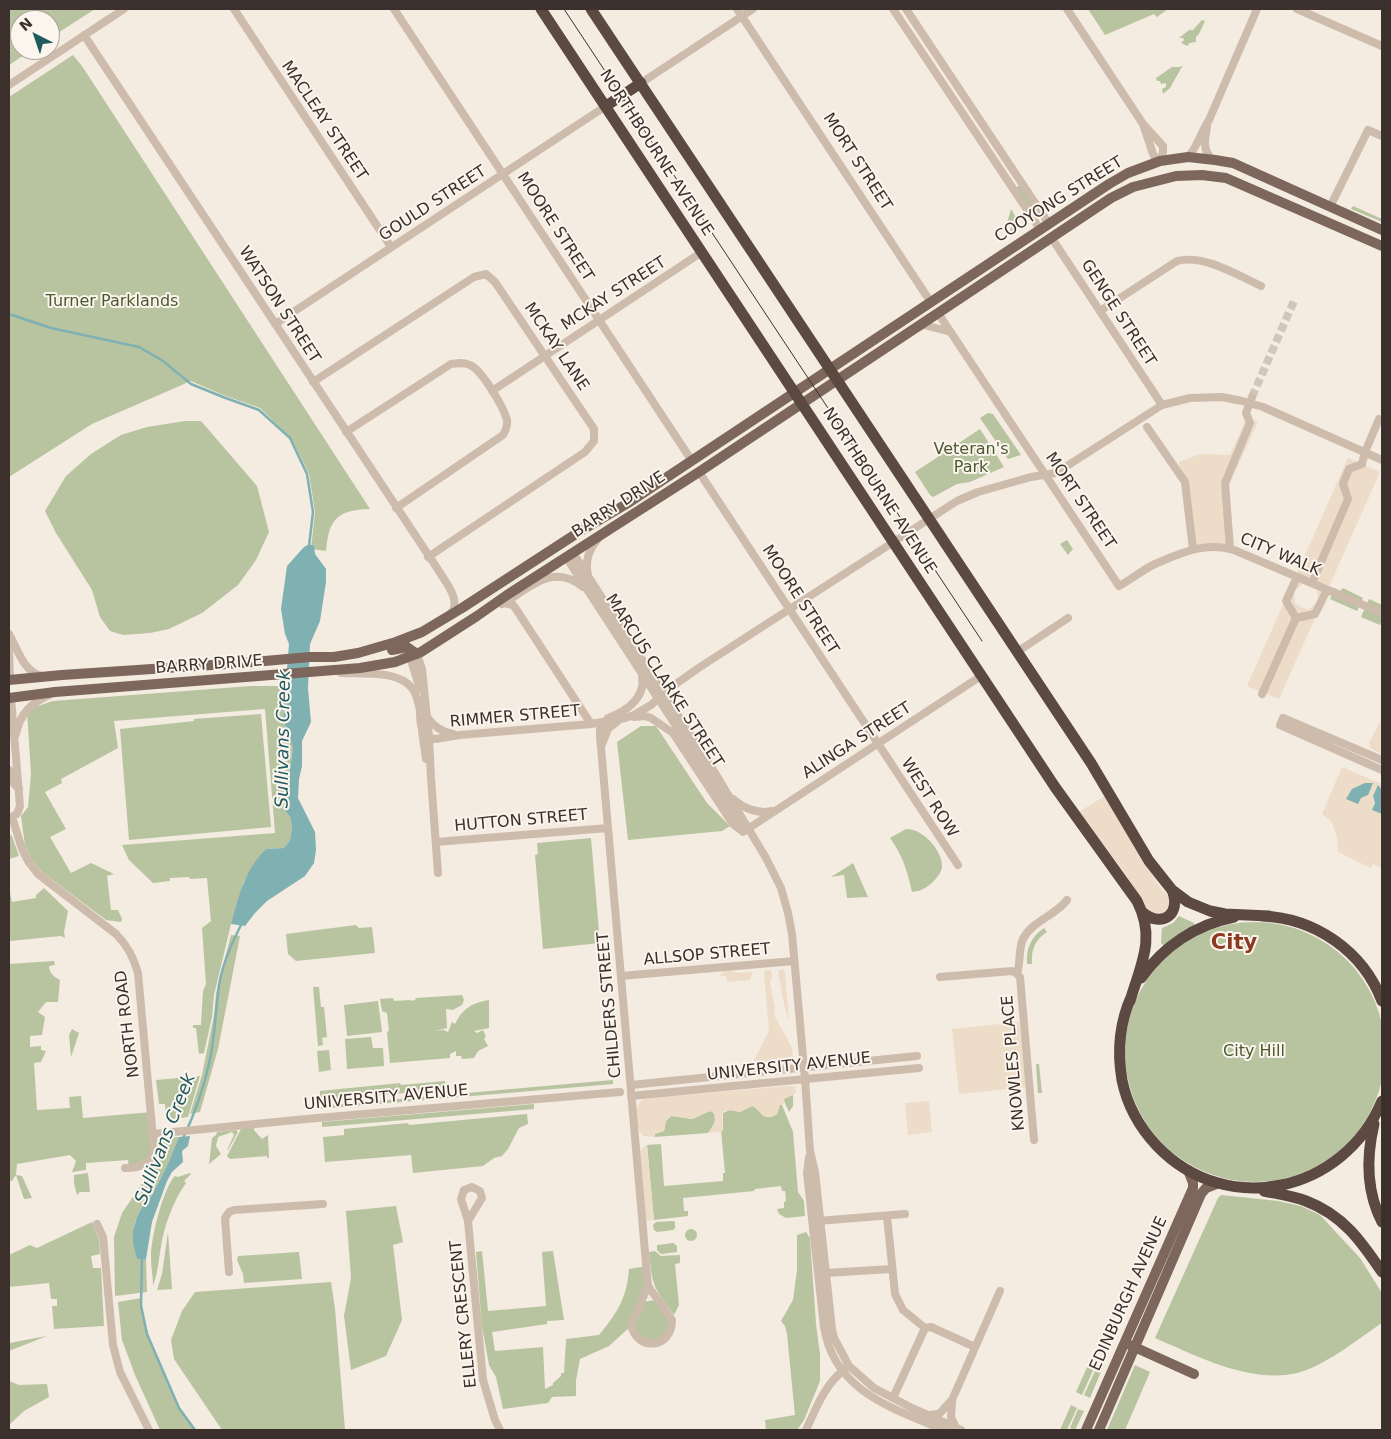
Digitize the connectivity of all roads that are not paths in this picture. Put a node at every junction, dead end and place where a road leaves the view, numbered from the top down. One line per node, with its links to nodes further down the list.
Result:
1 (124, 9): 14 (street)
2 (234, 9): 35 (street, MACLEAY STREET)
3 (394, 9): 26 (street, MOORE STREET)
4 (542, 9): 18 (highway, NORTHBOURNE AVENUE)
5 (591, 9): 16 (highway, NORTHBOURNE AVENUE)
6 (737, 9): 13 (street, MORT STREET)
7 (753, 9): 13 (street)
8 (893, 9): 25 (street)
9 (906, 9): 22 (street)
10 (1067, 9): 24 (street)
11 (1257, 9): 19 (street)
12 (1297, 9): 15 (street)
13 (742, 16): 16 (street); 40 (street, MORT STREET)
14 (84, 35): 17 (street); 44 (street, WATSON STREET)
15 (1382, 46)
16 (641, 83): 18 (highway); 48 (highway, NORTHBOURNE AVENUE)
17 (9, 85)
18 (606, 106): 26 (street, GOULD STREET); 36 (highway, NORTHBOURNE AVENUE)
19 (1208, 120): 21 (street); 23 (street)
20 (1382, 136): 29 (street)
21 (1188, 157): 23 (main road, COOYONG STREET); 24 (main road, COOYONG STREET)
22 (1006, 159): 25 (street); 31 (street)
23 (1212, 159): 29 (main road, COOYONG STREET)
24 (1160, 161): 27 (main road); 28 (main road); 31 (main road, COOYONG STREET)
25 (997, 165): 31 (street)
26 (503, 174): 35 (street, GOULD STREET); 43 (street, MOORE STREET)
27 (1176, 176): 28 (main road, COOYONG STREET); 30 (main road, COOYONG STREET)
28 (1144, 183): 33 (main road, COOYONG STREET)
29 (1332, 208): 30 (main road); 32 (main road, COOYONG STREET)
30 (1328, 222): 34 (main road, COOYONG STREET)
31 (1045, 227): 33 (main road); 37 (main road, COOYONG STREET)
32 (1382, 230)
33 (1051, 238): 38 (main road, COOYONG STREET); 41 (street, GENGE STREET)
34 (1382, 246)
35 (391, 248): 44 (street, GOULD STREET)
36 (702, 252): 43 (street, MCKAY STREET); 52 (highway, NORTHBOURNE AVENUE)
37 (970, 275): 38 (main road); 40 (main road, COOYONG STREET)
38 (977, 286): 42 (main road, COOYONG STREET)
39 (1261, 286): 41 (street)
40 (930, 301): 42 (main road, MORT STREET); 48 (main road, COOYONG STREET)
41 (1100, 311): 55 (street, GENGE STREET)
42 (938, 312): 45 (main road, COOYONG STREET); 46 (street, MORT STREET)
43 (599, 320): 47 (street, MCKAY STREET); 61 (street, MOORE STREET)
44 (275, 324): 50 (street, WATSON STREET)
45 (915, 327): 46 (street); 49 (main road, COOYONG STREET)
46 (951, 332): 63 (street, MORT STREET)
47 (545, 356): 50 (street, MCKAY LANE); 51 (street, MCKAY STREET); 72 (street, MCKAY LANE)
48 (829, 368): 49 (highway, NORTHBOURNE AVENUE); 52 (main road, BARRY DRIVE)
49 (836, 380): 54 (main road, BARRY DRIVE); 65 (highway, NORTHBOURNE AVENUE)
50 (313, 382): 58 (street, WATSON STREET)
51 (492, 391): 58 (street); 64 (street)
52 (794, 392): 54 (highway, NORTHBOURNE AVENUE); 61 (main road, BARRY DRIVE)
53 (1251, 400): 55 (street, RIMMER STREET); 59 (street, RIMMER STREET); 69 (street)
54 (802, 403): 62 (main road, BARRY DRIVE); 67 (highway, NORTHBOURNE AVENUE)
55 (1162, 405): 63 (street, RIMMER STREET)
56 (1379, 419): 59 (street)
57 (1147, 427): 70 (street)
58 (346, 432): 64 (street, WATSON STREET)
59 (1365, 452): 60 (street, RIMMER STREET); 76 (street)
60 (1382, 460)
61 (692, 461): 68 (main road, BARRY DRIVE)
62 (699, 472): 66 (main road, BARRY DRIVE); 82 (street, MOORE STREET)
63 (1044, 474): 65 (street, RIMMER STREET); 73 (street, MORT STREET)
64 (396, 508): 72 (street, WATSON STREET)
65 (929, 519): 67 (street, RIMMER STREET); 93 (highway, NORTHBOURNE AVENUE)
66 (605, 533): 71 (main road, BARRY DRIVE); 75 (street)
67 (894, 542): 82 (street, RIMMER STREET); 98 (highway, NORTHBOURNE AVENUE)
68 (562, 543): 71 (main road, MARCUS CLARKE STREET); 80 (main road, BARRY DRIVE)
69 (1230, 548): 70 (street, CITY WALK); 74 (street, CITY WALK)
70 (1193, 549): 73 (street, CITY WALK)
71 (569, 555): 75 (street, MARCUS CLARKE STREET); 79 (street, MARCUS CLARKE STREET); 84 (main road, BARRY DRIVE)
72 (428, 557): 77 (street, WATSON STREET)
73 (1165, 561)
74 (1297, 577): 76 (street, CITY WALK); 87 (street)
75 (589, 578): 102 (street, MARCUS CLARKE STREET)
76 (1312, 583): 78 (street, CITY WALK)
77 (450, 590): 80 (street, WATSON STREET); 85 (street, WATSON STREET)
78 (1327, 590): 83 (street, CITY WALK); 87 (street)
79 (590, 594): 81 (street); 96 (street, MARCUS CLARKE STREET)
80 (477, 599): 85 (main road, BARRY DRIVE)
81 (504, 603): 84 (street); 107 (street)
82 (789, 608): 102 (street, RIMMER STREET); 112 (street, MOORE STREET)
83 (1382, 614)
84 (477, 616): 92 (main road, BARRY DRIVE)
85 (448, 617): 88 (main road, BARRY DRIVE)
86 (1068, 618): 93 (street)
87 (1296, 618): 101 (street)
88 (434, 625): 90 (main road, BARRY DRIVE); 92 (main road, BARRY DRIVE)
89 (9, 634): 97 (street)
90 (403, 640): 92 (main road); 94 (main road)
91 (9, 650): 99 (street)
92 (413, 652): 94 (main road, BARRY DRIVE); 95 (main road, BARRY DRIVE); 104 (street)
93 (1017, 652): 129 (highway, NORTHBOURNE AVENUE)
94 (310, 657): 97 (main road, BARRY DRIVE)
95 (316, 672): 100 (main road, BARRY DRIVE); 104 (street)
96 (641, 674): 102 (street, MARCUS CLARKE STREET); 106 (street, RIMMER STREET)
97 (42, 676): 99 (main road, BARRY DRIVE)
98 (982, 676): 112 (street, ALINGA STREET); 131 (highway, NORTHBOURNE AVENUE)
99 (9, 680): 103 (main road)
100 (55, 692): 103 (main road, BARRY DRIVE); 111 (street)
101 (1262, 694)
102 (661, 697): 105 (street, RIMMER STREET); 121 (street, MARCUS CLARKE STREET); 125 (street, MARCUS CLARKE STREET)
103 (10, 698): 111 (street)
104 (423, 710): 108 (street); 109 (street); 110 (street)
105 (623, 719): 106 (street, RIMMER STREET); 114 (street, RIMMER STREET); 125 (street, MARCUS CLARKE STREET)
106 (603, 722): 107 (street, RIMMER STREET); 114 (street, CHILDERS STREET)
107 (591, 724): 109 (street, RIMMER STREET)
108 (422, 726): 110 (street); 119 (street)
109 (460, 735): 110 (street, RIMMER STREET)
110 (429, 738): 119 (street)
111 (15, 740): 120 (street)
112 (877, 744): 122 (street, ALINGA STREET); 127 (street, WEST ROW)
113 (1362, 751): 115 (street); 116 (street); 116 (street)
114 (602, 752): 124 (street, CHILDERS STREET)
115 (1382, 760)
116 (1371, 765): 118 (street)
117 (9, 770): 120 (street)
118 (1382, 770)
119 (431, 778): 126 (street)
120 (19, 789): 123 (street)
121 (727, 793): 122 (street); 125 (street, MARCUS CLARKE STREET)
122 (777, 810): 125 (street, ALINGA STREET)
123 (10, 817): 148 (street, NORTH ROAD)
124 (608, 828): 126 (street, HUTTON STREET); 135 (street, CHILDERS STREET)
125 (748, 829): 133 (street, MARCUS CLARKE STREET)
126 (436, 842): 128 (street)
127 (958, 865)
128 (438, 873)
129 (1172, 890): 131 (highway); 132 (highway, NORTHBOURNE AVENUE)
130 (1068, 900): 134 (street)
131 (1142, 912): 137 (highway, NORTHBOURNE AVENUE)
132 (1269, 916): 137 (highway); 138 (highway)
133 (794, 961): 135 (street, ALLSOP STREET); 140 (street, MARCUS CLARKE STREET)
134 (1017, 973): 136 (street, KNOWLES PLACE); 149 (street, KNOWLES PLACE)
135 (622, 976): 143 (street, CHILDERS STREET)
136 (940, 977)
137 (1130, 1001): 151 (highway)
138 (1382, 1001)
139 (917, 1056): 140 (street, UNIVERSITY AVENUE)
140 (804, 1068): 142 (street, MARCUS CLARKE STREET); 143 (street, UNIVERSITY AVENUE)
141 (919, 1068): 142 (street, UNIVERSITY AVENUE)
142 (805, 1079): 145 (street, UNIVERSITY AVENUE); 157 (street, MARCUS CLARKE STREET)
143 (631, 1085): 145 (street, CHILDERS STREET)
144 (620, 1092): 148 (street, UNIVERSITY AVENUE)
145 (631, 1096): 165 (street, CHILDERS STREET)
146 (1382, 1101): 147 (highway)
147 (1377, 1113): 153 (highway); 159 (highway)
148 (154, 1134): 150 (street, NORTH ROAD)
149 (1034, 1140)
150 (125, 1168)
151 (1188, 1170): 152 (highway); 168 (main road, EDINBURGH AVENUE)
152 (1219, 1183): 153 (highway); 168 (main road, EDINBURGH AVENUE)
153 (1248, 1188): 163 (highway)
154 (323, 1204): 162 (street)
155 (905, 1214): 156 (street)
156 (887, 1216): 157 (street); 161 (street)
157 (817, 1221): 164 (street, MARCUS CLARKE STREET); 171 (street, MARCUS CLARKE STREET)
158 (468, 1222): 180 (street, ELLERY CRESCENT)
159 (1382, 1222)
160 (97, 1224): 179 (street)
161 (891, 1269): 164 (street); 167 (street)
162 (229, 1272)
163 (1382, 1272)
164 (826, 1273): 171 (street, MARCUS CLARKE STREET)
165 (648, 1286): 165 (street)
166 (1000, 1291): 170 (street)
167 (925, 1328): 170 (street); 173 (street)
168 (1134, 1334): 169 (main road, EDINBURGH AVENUE)
169 (1130, 1345): 172 (main road); 182 (main road, EDINBURGH AVENUE); 183 (main road, EDINBURGH AVENUE)
170 (975, 1347): 174 (street)
171 (846, 1368): 173 (street, MARCUS CLARKE STREET); 175 (street, MARCUS CLARKE STREET); 181 (street)
172 (1194, 1374)
173 (893, 1398): 175 (street); 176 (street, MARCUS CLARKE STREET)
174 (952, 1400): 176 (street); 178 (street)
175 (910, 1416): 176 (street, MARCUS CLARKE STREET)
176 (925, 1418): 177 (street, MARCUS CLARKE STREET)
177 (940, 1428): 178 (street, MARCUS CLARKE STREET)
178 (958, 1429)
179 (149, 1430)
180 (500, 1430)
181 (806, 1430)
182 (1086, 1430)
183 (1099, 1430)

